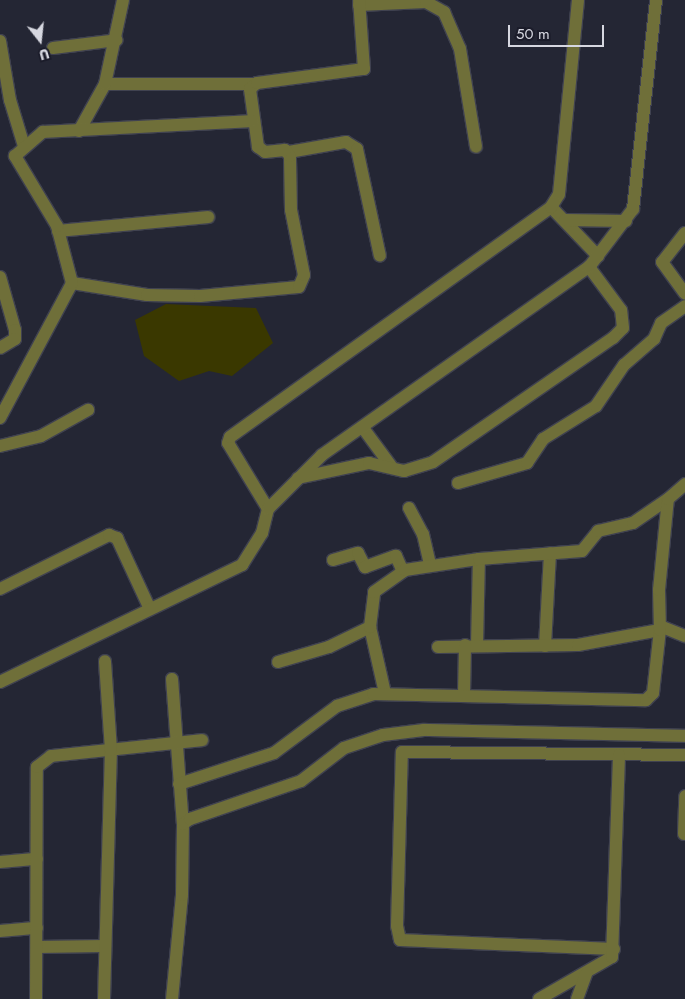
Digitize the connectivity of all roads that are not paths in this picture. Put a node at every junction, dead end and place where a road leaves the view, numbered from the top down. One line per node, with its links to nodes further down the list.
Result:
1 (123, 0): 5 (street)
2 (578, 0): 15 (street)
3 (656, 0): 18 (street)
4 (359, 3): 9 (street); 13 (street)
5 (117, 40): 7 (street); 8 (street)
6 (0, 41): 12 (street)
7 (53, 48)
8 (106, 84): 9 (street); 11 (street)
9 (253, 84): 10 (street)
10 (253, 121): 11 (street); 14 (street)
11 (78, 131): 12 (street)
12 (24, 146): 19 (street)
13 (476, 147)
14 (289, 152): 21 (street); 25 (street)
15 (551, 207): 17 (street); 39 (street)
16 (208, 217): 19 (street)
17 (565, 220): 18 (street); 22 (street)
18 (626, 221): 22 (street)
19 (58, 231): 25 (street)
20 (685, 232): 26 (street)
21 (380, 256)
22 (598, 256): 23 (street)
23 (589, 267): 31 (street); 33 (street)
24 (0, 277): 28 (street)
25 (72, 283): 30 (street)
26 (685, 294)
27 (685, 306): 35 (street)
28 (0, 348)
29 (88, 410): 32 (street)
30 (0, 418)
31 (363, 428): 33 (street); 34 (street)
32 (0, 446)
33 (391, 466): 34 (street)
34 (298, 478): 39 (street)
35 (458, 483)
36 (685, 484): 37 (street)
37 (668, 498): 40 (street); 48 (street)
38 (409, 508): 43 (street)
39 (268, 509): 46 (street)
40 (550, 553): 41 (street); 51 (street)
41 (479, 558): 43 (street); 50 (street)
42 (333, 560): 44 (street)
43 (430, 564): 44 (street)
44 (403, 572): 47 (street)
45 (0, 590): 46 (street)
46 (149, 607): 56 (street)
47 (370, 627): 54 (street); 57 (street)
48 (660, 628): 49 (street); 51 (street); 58 (street)
49 (685, 636)
50 (471, 645): 51 (street); 52 (street); 58 (street)
51 (544, 646)
52 (438, 647)
53 (105, 661): 62 (street)
54 (278, 662)
55 (172, 679): 61 (street)
56 (0, 682)
57 (386, 693): 58 (street); 65 (street)
58 (464, 694)
59 (685, 736): 67 (street)
60 (202, 740): 61 (street)
61 (176, 744): 62 (street); 65 (street)
62 (111, 750): 69 (street); 73 (street)
63 (618, 755): 64 (street); 75 (street); 75 (street)
64 (685, 755)
65 (179, 784): 67 (street)
66 (685, 796): 68 (street)
67 (184, 824): 79 (street)
68 (684, 834)
69 (37, 859): 70 (street); 71 (street)
70 (0, 862)
71 (37, 928): 72 (street); 74 (street)
72 (0, 931)
73 (104, 946): 74 (street); 78 (street)
74 (37, 947): 77 (street)
75 (614, 949): 76 (street)
76 (586, 974): 80 (street); 81 (street)
77 (36, 999)
78 (104, 999)
79 (172, 999)
80 (539, 999)
81 (577, 999)

